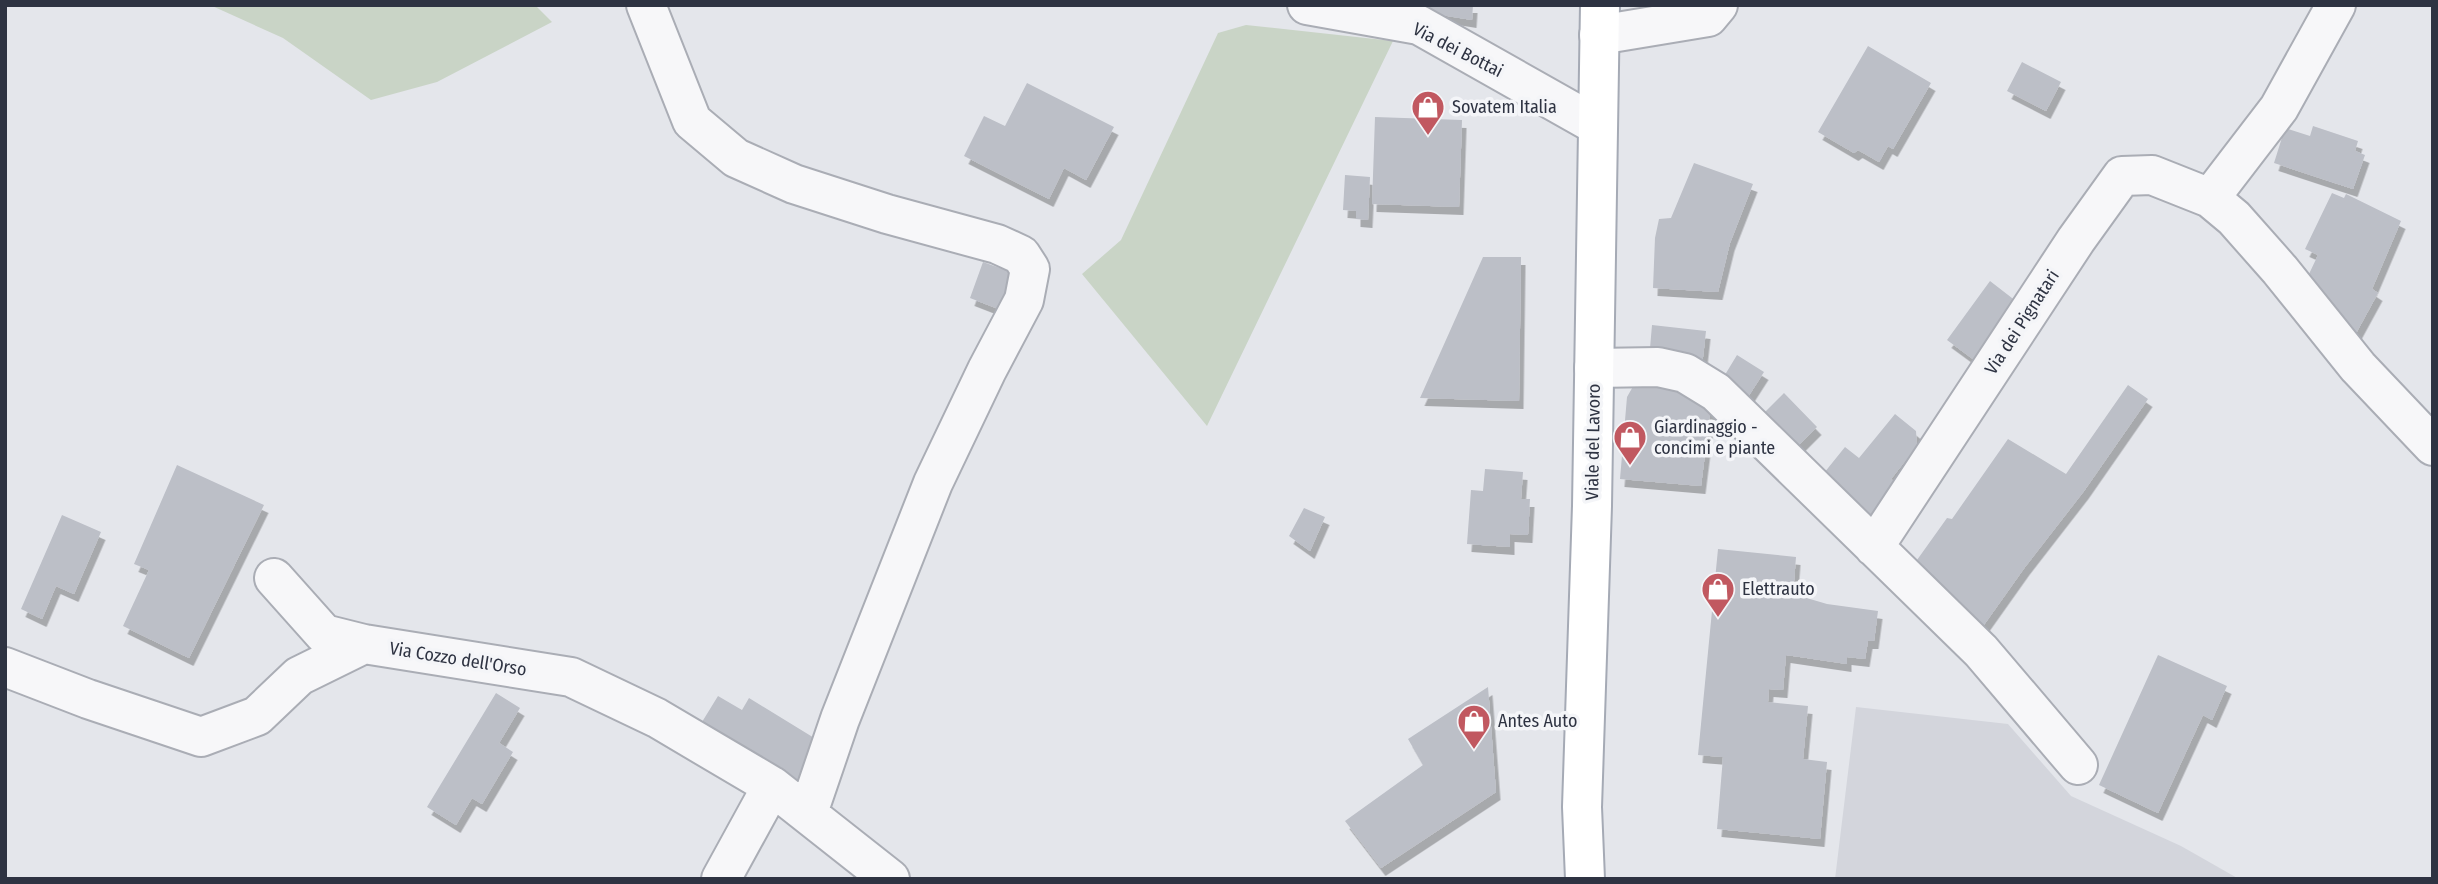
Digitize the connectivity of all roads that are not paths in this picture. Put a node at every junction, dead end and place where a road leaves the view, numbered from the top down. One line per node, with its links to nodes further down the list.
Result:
1 (646, 5): 16 (street)
2 (1307, 5): 6 (street, Via dei Bottai)
3 (1718, 5): 5 (street)
4 (2336, 5): 7 (street)
5 (1600, 20): 6 (main road, Viale del Lavoro)
6 (1598, 126): 8 (main road, Viale del Lavoro)
7 (2210, 198): 9 (street); 10 (street, Via dei Pignatari)
8 (1594, 368): 10 (street); 19 (main road, Viale del Lavoro)
9 (2433, 446)
10 (1874, 547): 14 (street)
11 (274, 578): 12 (street)
12 (364, 643): 13 (street, Via Cozzo dell'Orso); 15 (street, Via Cozzo dell'Orso)
13 (5, 667)
14 (2078, 765)
15 (772, 786): 16 (street, Via Cozzo dell'Orso); 17 (street)
16 (808, 813): 18 (street, Via Cozzo dell'Orso)
17 (721, 879)
18 (890, 879)
19 (1585, 879)

